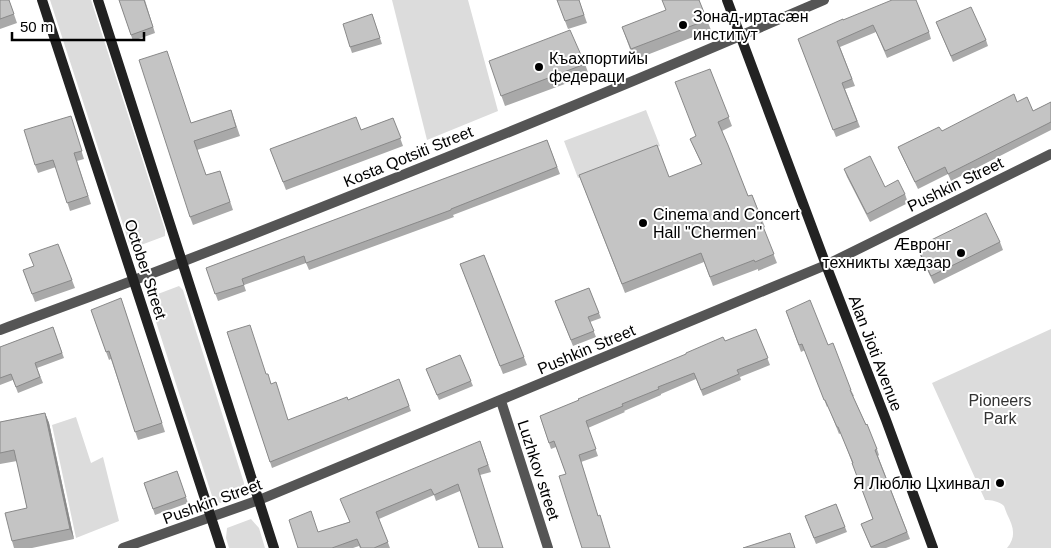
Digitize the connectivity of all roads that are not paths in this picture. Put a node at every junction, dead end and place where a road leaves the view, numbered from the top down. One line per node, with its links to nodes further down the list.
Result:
1 (42, 0): 9 (street, October Street)
2 (98, 0): 7 (street)
3 (727, 0): 5 (street, Alan Jioti Avenue)
4 (824, 0): 5 (street, Kosta Qotsiti Street)
5 (740, 36): 7 (street, Kosta Qotsiti Street); 8 (street, Alan Jioti Avenue)
6 (1051, 154): 8 (street, Pushkin Street)
7 (182, 262): 9 (street, Kosta Qotsiti Street); 12 (street)
8 (826, 265): 11 (street, Pushkin Street); 18 (street, Alan Jioti Avenue)
9 (133, 280): 10 (street, Kosta Qotsiti Street); 13 (street, October Street)
10 (0, 330)
11 (501, 401): 12 (street, Pushkin Street); 17 (street, Luzhkov street)
12 (259, 500): 13 (street, Pushkin Street); 16 (street)
13 (211, 518): 14 (street, Pushkin Street); 15 (street, October Street)
14 (123, 548)
15 (221, 548)
16 (274, 548)
17 (548, 548)
18 (932, 548)

